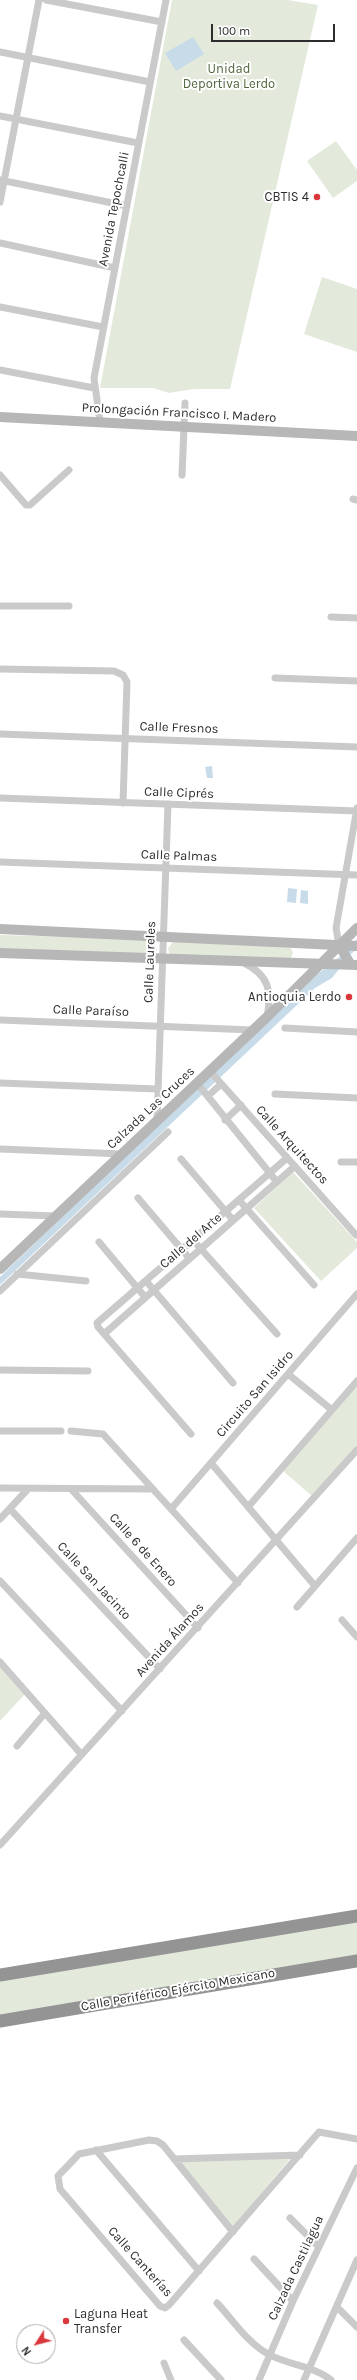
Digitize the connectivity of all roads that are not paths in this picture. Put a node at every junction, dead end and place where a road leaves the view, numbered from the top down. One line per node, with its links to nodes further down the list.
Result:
1 (39, 0): 6 (street)
2 (46, 0): 4 (street)
3 (166, 0): 4 (street, Avenida Tepochcalli)
4 (162, 22): 7 (street, Avenida Tepochcalli)
5 (0, 52): 6 (street)
6 (28, 58): 7 (street); 9 (street)
7 (150, 82): 10 (street, Avenida Tepochcalli)
8 (0, 116): 9 (street)
9 (16, 119): 10 (street); 11 (street)
10 (138, 143): 13 (street, Avenida Tepochcalli)
11 (2, 180): 12 (street); 13 (street)
12 (0, 202)
13 (126, 206): 15 (street, Avenida Tepochcalli)
14 (0, 243): 15 (street)
15 (115, 268): 17 (street, Avenida Tepochcalli)
16 (0, 307): 17 (street)
17 (104, 327): 19 (street, Avenida Tepochcalli)
18 (0, 370): 19 (street)
19 (94, 388): 22 (street, Avenida Tepochcalli)
20 (185, 403): 23 (street)
21 (0, 417): 22 (street, Prolongación Francisco I. Madero)
22 (100, 422): 23 (street, Prolongación Francisco I. Madero)
23 (184, 426): 24 (street, Prolongación Francisco I. Madero); 27 (street)
24 (357, 436)
25 (69, 470): 26 (street)
26 (0, 475)
27 (182, 475)
28 (0, 606): 29 (street)
29 (69, 606)
30 (331, 617): 31 (street)
31 (357, 618)
32 (0, 669): 36 (street)
33 (275, 678): 34 (street)
34 (357, 682)
35 (0, 734): 36 (street, Calle Fresnos)
36 (125, 737): 37 (street, Calle Fresnos); 39 (street)
37 (357, 747)
38 (0, 798): 39 (street, Calle Ciprés)
39 (123, 803): 40 (street, Calle Ciprés)
40 (168, 804): 41 (street, Calle Ciprés); 43 (street, Calle Laureles)
41 (357, 810): 44 (street)
42 (0, 862): 43 (street, Calle Palmas)
43 (166, 868): 44 (street, Calle Palmas); 48 (street, Calle Laureles)
44 (345, 875): 45 (street, Calle Palmas); 49 (street)
45 (357, 875)
46 (357, 928): 49 (street, Calzada Las Cruces)
47 (0, 929): 48 (street)
48 (163, 936): 49 (street); 52 (street, Calle Laureles)
49 (340, 945): 50 (street); 54 (street, Calzada Las Cruces); 55 (street)
50 (357, 946)
51 (0, 953): 52 (street)
52 (162, 960): 53 (street); 58 (street, Calle Laureles)
53 (244, 963): 54 (street); 56 (street)
54 (318, 965): 55 (street); 56 (street, Calzada Las Cruces)
55 (354, 965)
56 (267, 1017): 60 (street, Calzada Las Cruces)
57 (0, 1020): 58 (street, Calle Paraíso)
58 (160, 1026): 60 (street, Calle Paraíso); 66 (street, Calle Laureles)
59 (285, 1028): 61 (street)
60 (253, 1030): 62 (street, Calzada Las Cruces)
61 (357, 1032)
62 (210, 1071): 64 (street, Calzada Las Cruces); 65 (street, Calle Arquitectos)
63 (0, 1083): 66 (street)
64 (197, 1083): 68 (street); 72 (street, Calzada Las Cruces)
65 (220, 1085): 68 (street); 70 (street, Calle Arquitectos)
66 (157, 1089): 72 (street, Calle Laureles)
67 (275, 1094): 69 (street)
68 (208, 1096): 71 (street)
69 (357, 1098)
70 (241, 1106): 71 (street); 76 (street, Calle Arquitectos)
71 (225, 1120): 81 (street)
72 (157, 1121): 75 (street, Calzada Las Cruces)
73 (168, 1132): 97 (street)
74 (0, 1149): 75 (street)
75 (122, 1154): 88 (street, Calzada Las Cruces)
76 (288, 1158): 80 (street, Calle Arquitectos); 81 (street, Calle del Arte)
77 (181, 1159): 86 (street)
78 (341, 1162): 79 (street)
79 (357, 1162)
80 (295, 1166): 82 (street, Calle del Arte); 90 (street, Calle Arquitectos)
81 (270, 1173): 82 (street); 84 (street, Calle del Arte)
82 (277, 1182): 85 (street, Calle del Arte)
83 (138, 1198): 94 (street)
84 (240, 1200): 85 (street); 86 (street, Calle del Arte)
85 (247, 1208): 89 (street, Calle del Arte); 100 (street)
86 (226, 1212): 89 (street); 91 (street, Calle del Arte)
87 (0, 1214): 88 (street)
88 (56, 1216): 96 (street, Calzada Las Cruces)
89 (233, 1220): 93 (street, Calle del Arte)
90 (356, 1235)
91 (193, 1240): 93 (street); 94 (street, Calle del Arte)
92 (99, 1242): 101 (street)
93 (201, 1249): 95 (street, Calle del Arte); 107 (street)
94 (182, 1250): 95 (street); 99 (street, Calle del Arte)
95 (190, 1258): 102 (street, Calle del Arte)
96 (0, 1269)
97 (17, 1274): 98 (street); 103 (street)
98 (86, 1281)
99 (146, 1281): 101 (street, Calle del Arte); 102 (street)
100 (314, 1285)
101 (138, 1288): 105 (street); 106 (street, Calle del Arte)
102 (154, 1290): 105 (street, Calle del Arte); 112 (street)
103 (0, 1291)
104 (357, 1294): 110 (street, Circuito San Isidro)
105 (145, 1297): 106 (street, Calle del Arte)
106 (104, 1334): 117 (street)
107 (277, 1334)
108 (0, 1370): 109 (street)
109 (88, 1371)
110 (288, 1374): 113 (street); 119 (street, Circuito San Isidro)
111 (357, 1381): 113 (street)
112 (233, 1383)
113 (332, 1410): 124 (street)
114 (61, 1430): 115 (street)
115 (0, 1431)
116 (71, 1431): 123 (street)
117 (191, 1434)
118 (357, 1450): 129 (street, Avenida Álamos)
119 (210, 1463): 124 (street); 126 (street, Circuito San Isidro)
120 (0, 1488): 121 (street)
121 (28, 1489): 122 (street); 125 (street)
122 (71, 1489): 123 (street); 135 (street, Calle 6 de Enero)
123 (153, 1489): 126 (street)
124 (248, 1507): 129 (street)
125 (10, 1509): 127 (street); 138 (street, Calle San Jacinto)
126 (171, 1509): 131 (street)
127 (0, 1520)
128 (357, 1538): 132 (street)
129 (277, 1541): 131 (street, Avenida Álamos); 132 (street)
130 (0, 1581): 139 (street)
131 (238, 1583): 135 (street, Avenida Álamos)
132 (315, 1586): 133 (street)
133 (297, 1607)
134 (342, 1620): 136 (street)
135 (198, 1628): 138 (street, Avenida Álamos)
136 (357, 1637)
137 (0, 1662): 140 (street)
138 (160, 1669): 139 (street, Avenida Álamos)
139 (122, 1711): 142 (street, Avenida Álamos)
140 (45, 1713): 141 (street); 142 (street)
141 (17, 1746)
142 (81, 1754): 143 (street, Avenida Álamos)
143 (0, 1845)
144 (357, 1916): 147 (highway)
145 (357, 1961): 149 (highway, Calle Periférico Ejército Mexicano)
146 (0, 1971): 147 (highway)
147 (16, 1973): 148 (highway)
148 (0, 1975)
149 (0, 2021)
150 (357, 2139): 152 (street, Calle Canterías)
151 (96, 2150): 153 (street, Calle Canterías); 160 (street); 160 (street, Calle Canterías)
152 (300, 2154): 153 (street); 156 (street, Calle Canterías)
153 (174, 2159): 156 (street)
154 (357, 2168): 157 (street, Calzada Castilagua)
155 (290, 2218): 157 (street)
156 (233, 2232): 160 (street, Calle Canterías)
157 (319, 2247): 161 (street, Calzada Castilagua)
158 (254, 2259): 161 (street)
159 (357, 2260): 163 (street)
160 (199, 2271)
161 (293, 2301): 166 (street, Calzada Castilagua)
162 (217, 2304): 166 (street)
163 (337, 2307): 164 (street); 168 (street)
164 (357, 2328)
165 (184, 2340): 170 (street)
166 (270, 2355): 168 (street); 171 (street, Calzada Castilagua)
167 (164, 2363): 169 (street)
168 (309, 2369): 172 (street); 173 (street)
169 (171, 2380)
170 (222, 2380)
171 (259, 2380)
172 (304, 2380)
173 (330, 2380)

